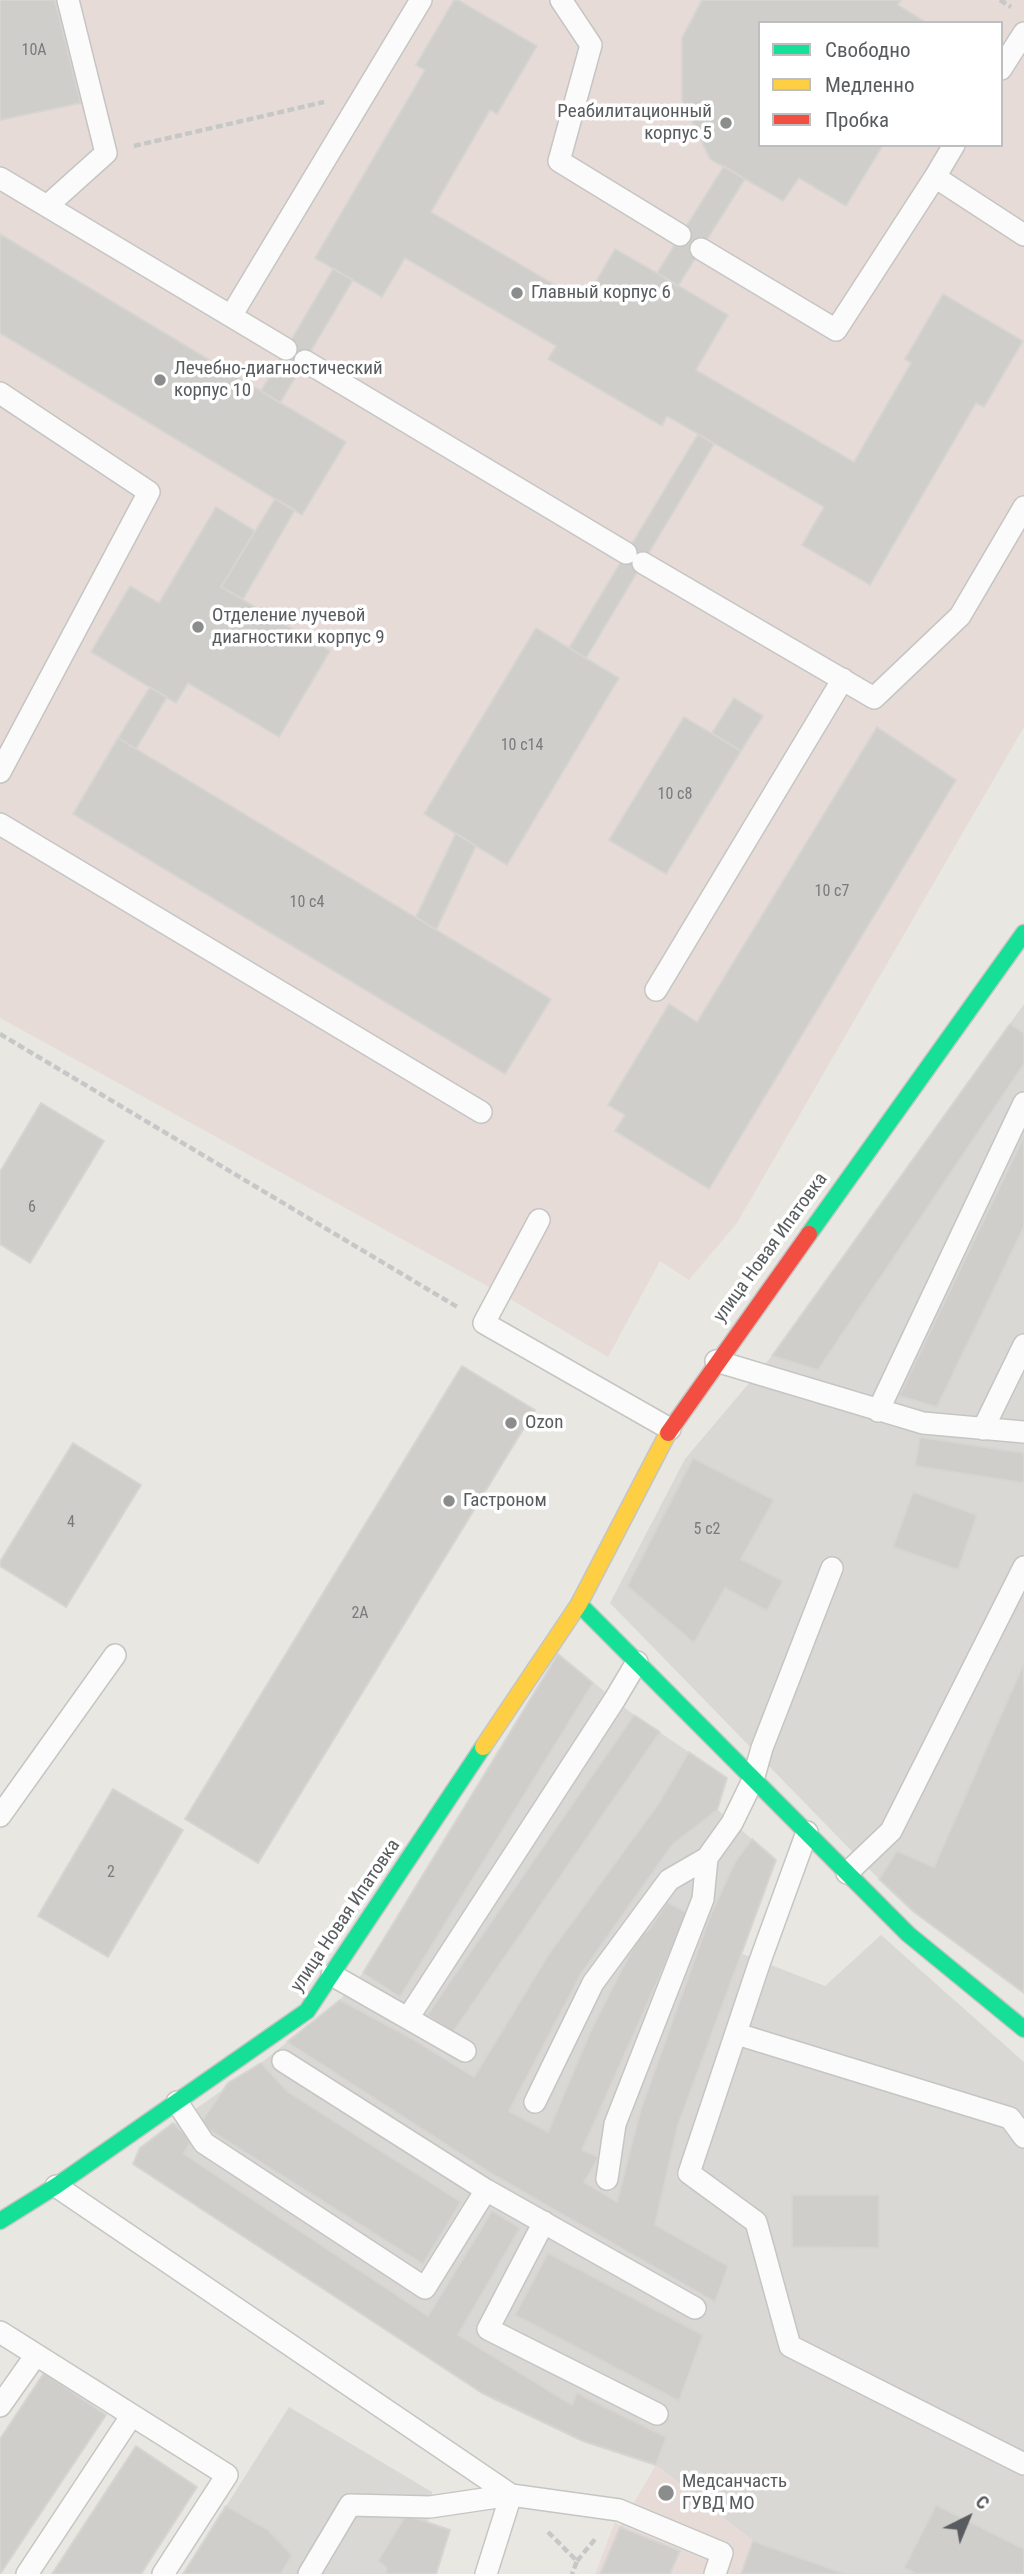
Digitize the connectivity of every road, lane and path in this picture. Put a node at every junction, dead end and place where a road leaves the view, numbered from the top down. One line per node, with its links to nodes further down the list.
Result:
1 (68, 0): 8 (lane)
2 (421, 0): 6 (lane)
3 (561, 0): 12 (lane)
4 (1024, 33): 5 (lane)
5 (1003, 66)
6 (366, 92): 8 (path); 15 (lane)
7 (953, 147): 9 (lane)
8 (106, 153): 11 (lane)
9 (935, 177): 13 (lane); 14 (lane)
10 (0, 178): 11 (lane)
11 (47, 206): 15 (lane)
12 (680, 235)
13 (1024, 235)
14 (701, 248)
15 (231, 316): 16 (lane)
16 (286, 349)
17 (305, 361): 20 (lane)
18 (0, 393): 21 (lane)
19 (1024, 507): 20 (lane)
20 (843, 679): 24 (lane)
21 (0, 772)
22 (0, 824): 27 (lane)
23 (1024, 933): 31 (street, улица Новая Ипатовка)
24 (656, 990)
25 (0, 1034): 29 (path)
26 (1024, 1103): 32 (lane)
27 (481, 1112)
28 (539, 1220): 29 (lane)
29 (484, 1322): 33 (lane)
30 (1024, 1345): 34 (lane)
31 (716, 1361): 32 (lane); 33 (street, улица Новая Ипатовка)
32 (878, 1411): 34 (lane)
33 (670, 1429): 38 (street, улица Новая Ипатовка)
34 (983, 1429): 35 (lane)
35 (1024, 1432)
36 (1024, 1567): 45 (lane)
37 (832, 1568): 41 (lane)
38 (579, 1604): 40 (street); 46 (street, улица Новая Ипатовка)
39 (115, 1655): 42 (lane)
40 (637, 1662): 41 (street); 47 (lane)
41 (753, 1780): 43 (street); 44 (lane)
42 (0, 1816)
43 (807, 1832): 45 (street); 49 (lane)
44 (707, 1858): 53 (lane); 55 (lane)
45 (847, 1872): 48 (street)
46 (332, 1975): 47 (lane); 52 (street, улица Новая Ипатовка)
47 (408, 2018): 50 (lane)
48 (1024, 2029)
49 (737, 2034): 54 (lane); 66 (lane)
50 (465, 2051)
51 (283, 2061): 57 (lane)
52 (177, 2102): 56 (street, улица Новая Ипатовка); 57 (lane)
53 (535, 2102)
54 (1024, 2137)
55 (607, 2179)
56 (56, 2186): 58 (street, улица Новая Ипатовка); 67 (lane)
57 (486, 2190): 59 (lane)
58 (0, 2221)
59 (544, 2222): 60 (lane); 64 (lane)
60 (695, 2308)
61 (0, 2332): 62 (lane)
62 (36, 2355): 63 (lane); 65 (lane)
63 (0, 2406)
64 (657, 2414)
65 (132, 2415): 68 (lane); 69 (lane)
66 (1024, 2464)
67 (511, 2494): 70 (lane); 71 (lane); 72 (lane)
68 (27, 2574)
69 (163, 2574)
70 (309, 2574)
71 (486, 2574)
72 (715, 2574)

